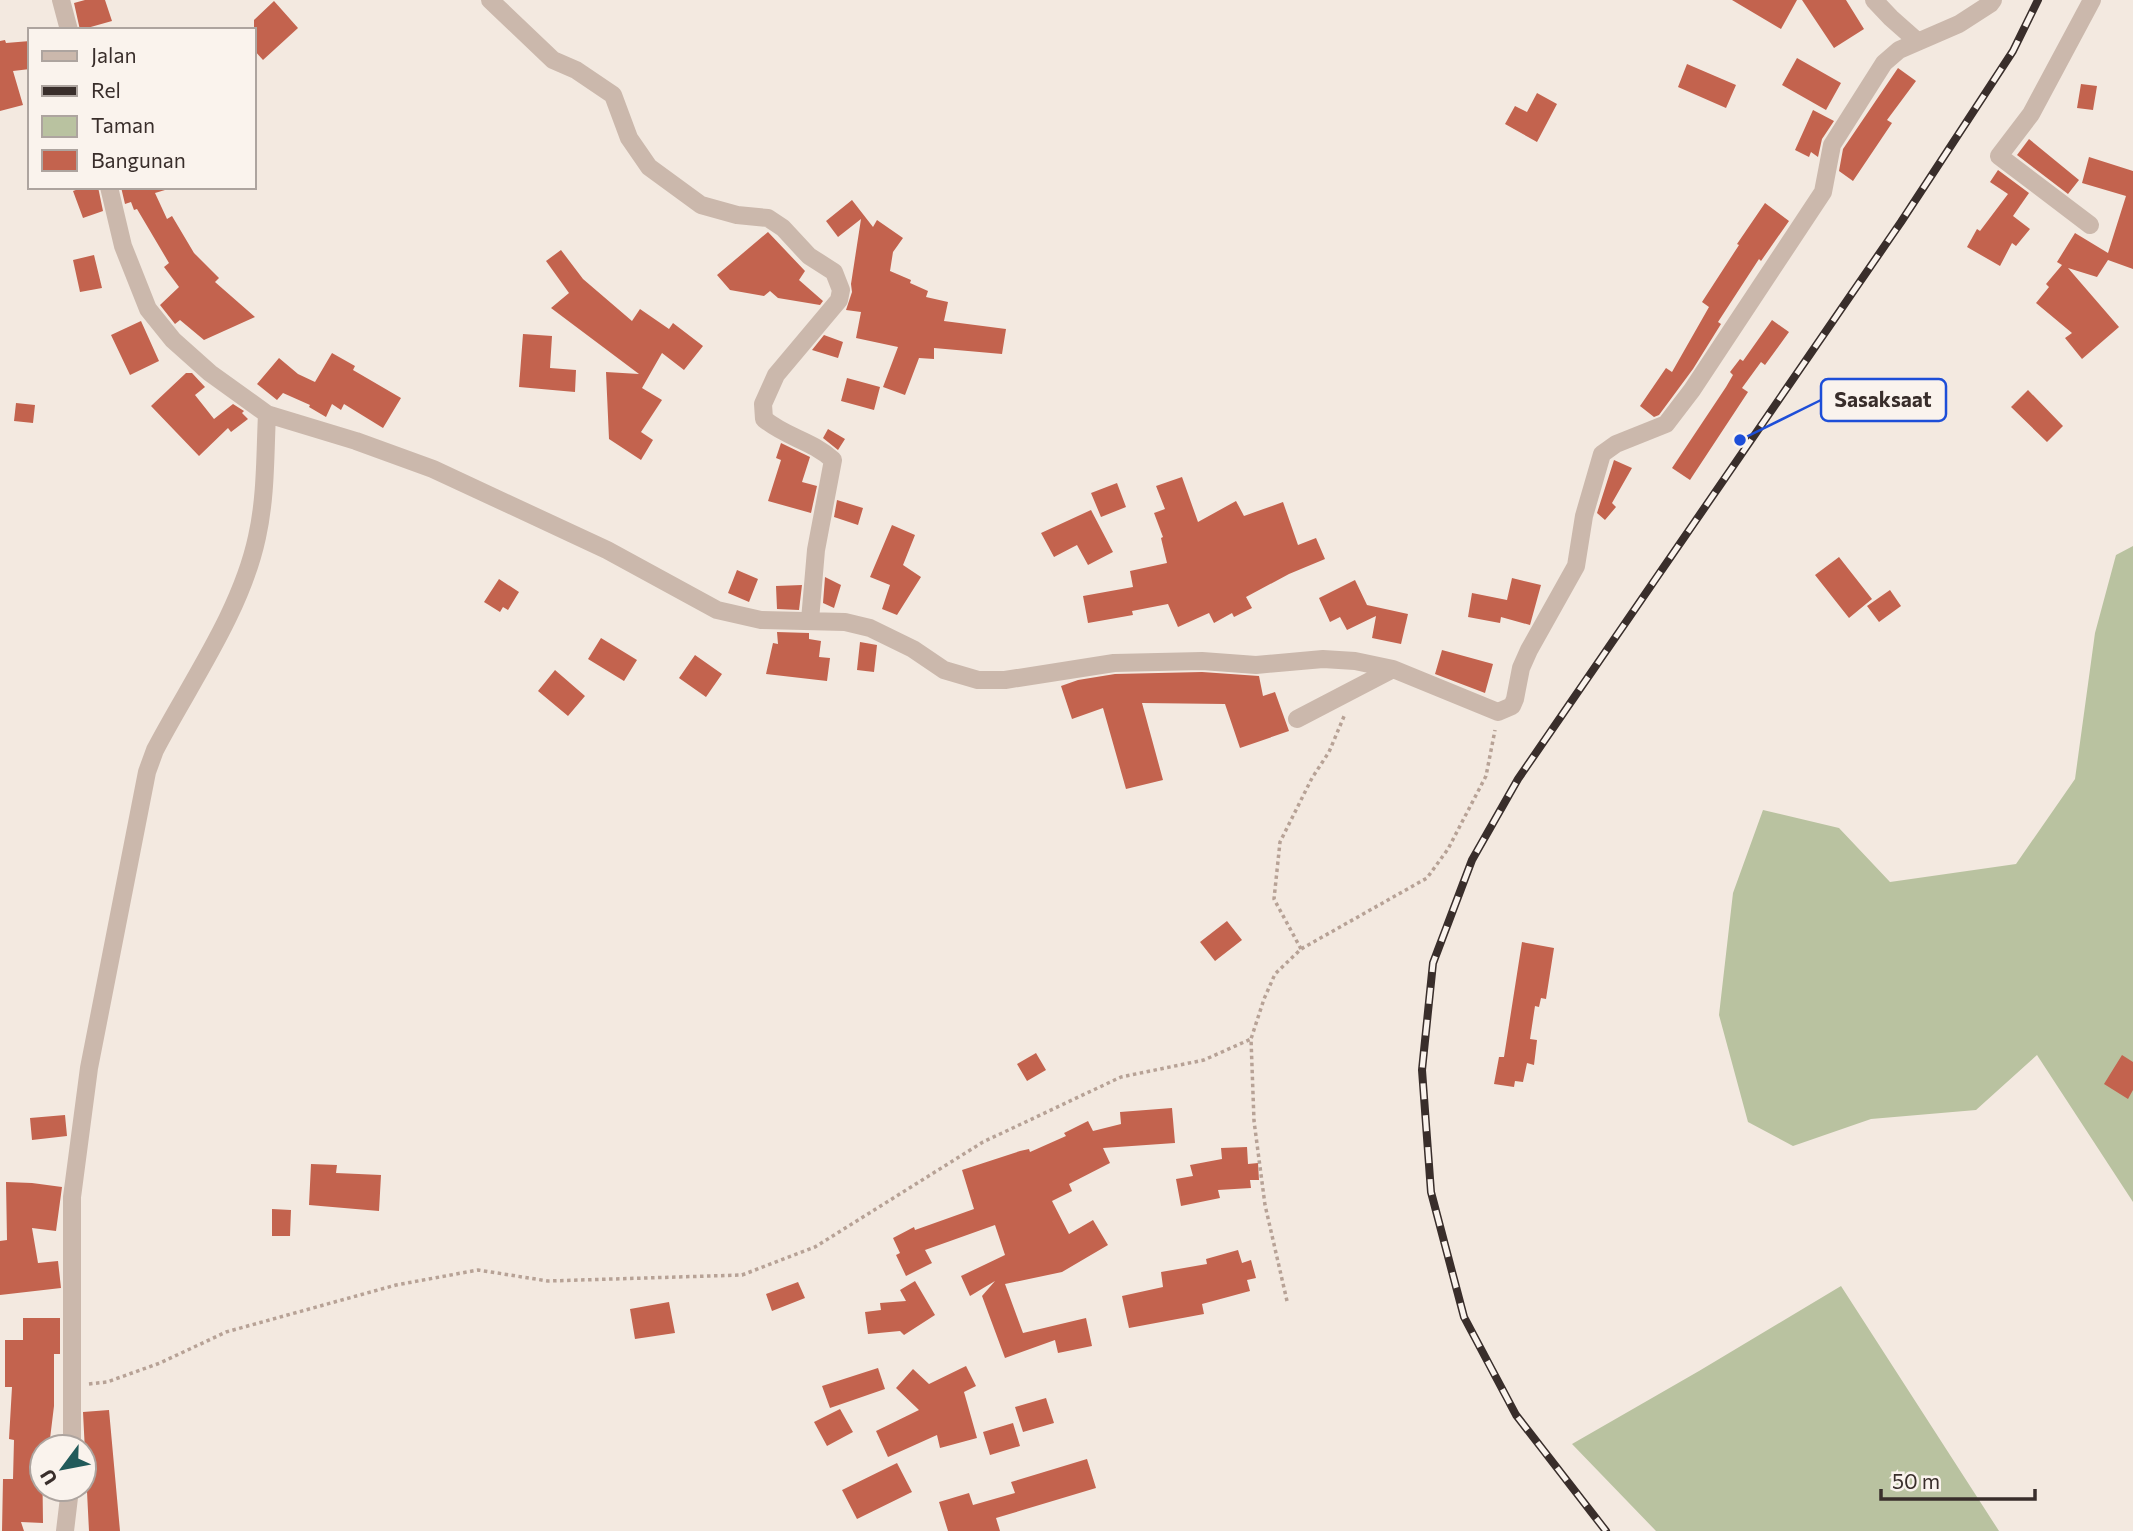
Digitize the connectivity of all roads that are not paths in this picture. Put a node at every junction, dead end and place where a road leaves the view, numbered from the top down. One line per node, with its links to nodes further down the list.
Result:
1 (61, 0): 6 (street)
2 (490, 0): 11 (street)
3 (1874, 0): 7 (street)
4 (1993, 0): 7 (street)
5 (2092, 0): 9 (street)
6 (68, 28)
7 (1917, 41): 12 (street)
8 (109, 189): 10 (street)
9 (2090, 225)
10 (267, 414): 11 (street); 14 (street)
11 (810, 620): 12 (street)
12 (1393, 670): 13 (street)
13 (1297, 719)
14 (72, 1433)
15 (68, 1503): 16 (street)
16 (65, 1531)

